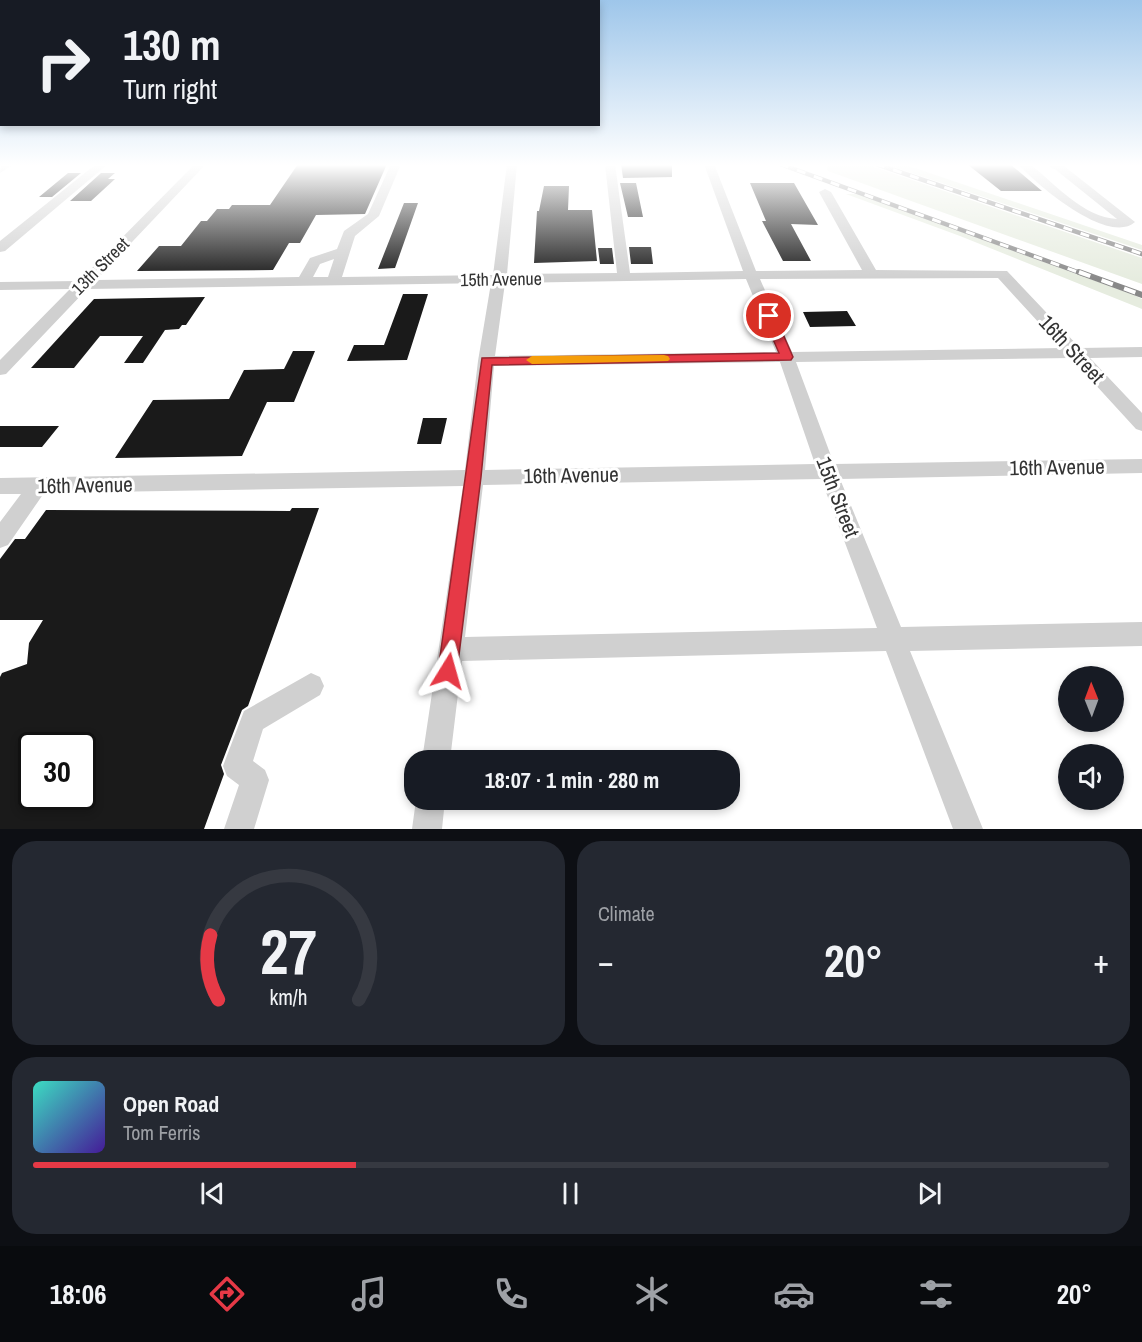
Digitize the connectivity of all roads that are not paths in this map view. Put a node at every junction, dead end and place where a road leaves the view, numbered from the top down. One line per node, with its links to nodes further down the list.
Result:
1 (56, 203): 10 (street)
2 (163, 203): 19 (street, 13th Street)
3 (380, 203): 11 (street)
4 (508, 203): 16 (street)
5 (615, 203): 15 (street)
6 (724, 203): 13 (street, 15th Street)
7 (830, 203): 14 (street)
8 (1071, 203): 9 (street)
9 (1104, 203)
10 (0, 248)
11 (343, 252): 17 (street); 18 (street)
12 (1002, 274): 14 (street, 15th Avenue); 22 (street, 16th Street)
13 (751, 275): 14 (street, 15th Avenue); 15 (street, 15th Avenue); 23 (street, 15th Street)
14 (873, 275)
15 (624, 277): 16 (street, 15th Avenue)
16 (499, 279): 18 (street, 15th Avenue); 24 (street)
17 (304, 281): 18 (street, 15th Avenue); 19 (street, 15th Avenue)
18 (334, 281)
19 (81, 285): 20 (street, 15th Avenue); 25 (street, 13th Street)
20 (0, 286)
21 (1142, 352): 22 (street)
22 (1077, 353): 23 (street); 26 (street, 16th Street)
23 (786, 357): 24 (street); 28 (street, 15th Street)
24 (486, 361): 29 (street)
25 (0, 369)
26 (1142, 424)
27 (1142, 466): 28 (street, 16th Avenue)
28 (827, 470): 29 (street, 16th Avenue); 34 (street, 15th Street)
29 (474, 477): 31 (street, 16th Avenue); 35 (street)
30 (0, 486): 31 (street, 16th Avenue)
31 (38, 486): 32 (street)
32 (0, 539)
33 (1142, 634): 34 (street)
34 (894, 639): 35 (street); 41 (street, 15th Street)
35 (451, 649): 37 (street)
36 (311, 687): 39 (street)
37 (437, 750)
38 (430, 810): 40 (street)
39 (239, 829)
40 (427, 829)
41 (968, 829)

